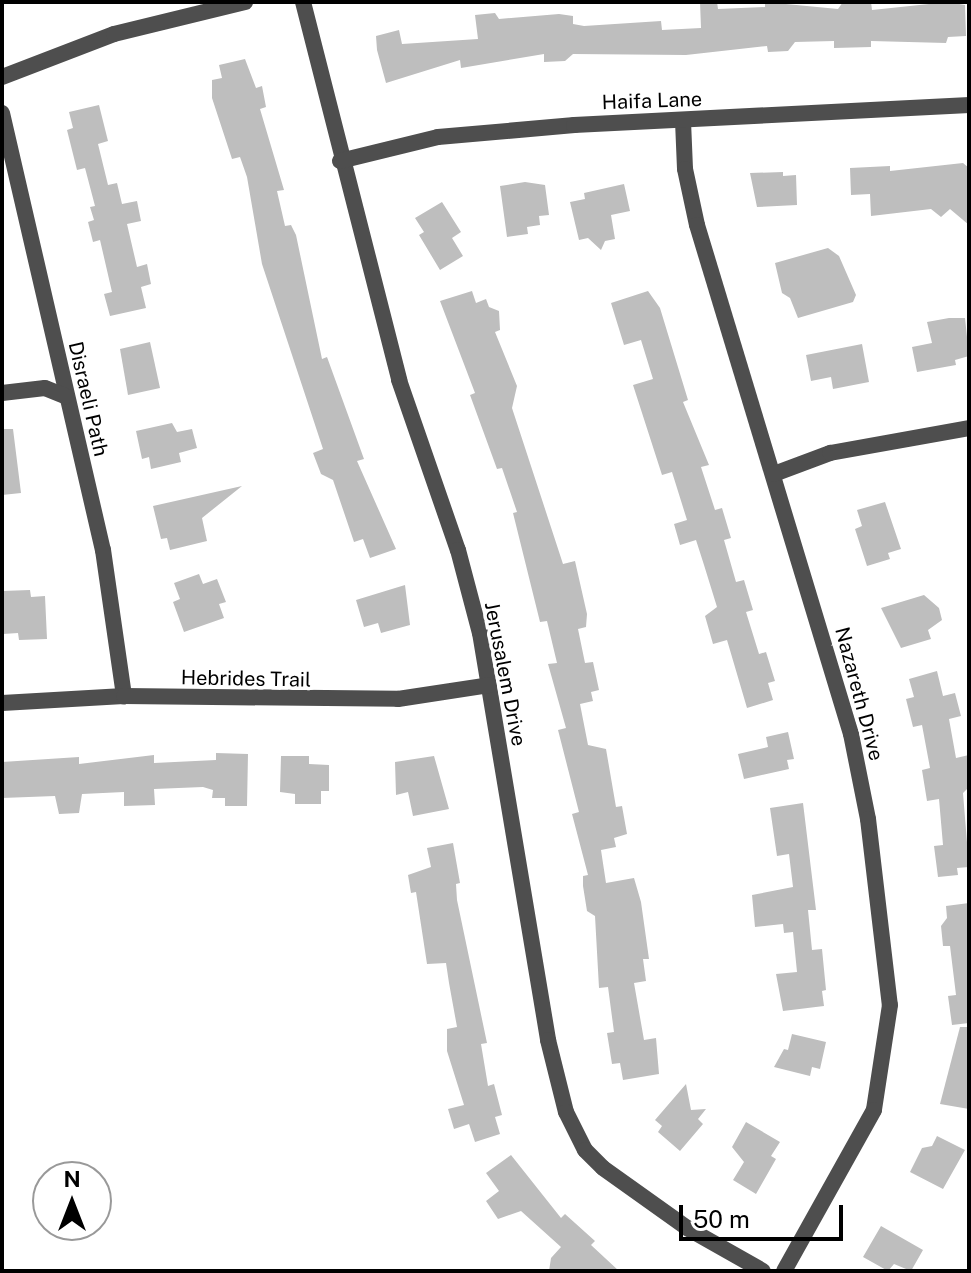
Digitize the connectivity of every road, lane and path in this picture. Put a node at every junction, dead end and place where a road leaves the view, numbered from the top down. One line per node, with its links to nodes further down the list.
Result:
1 (245, 2): 3 (street)
2 (303, 2): 7 (street, Jerusalem Drive)
3 (2, 77)
4 (969, 105): 6 (street, Haifa Lane)
5 (2, 113): 9 (street, Disraeli Path)
6 (683, 121): 7 (street, Haifa Lane); 11 (street, Nazareth Drive)
7 (340, 161): 12 (street, Jerusalem Drive)
8 (2, 393): 9 (street)
9 (65, 396): 13 (street, Disraeli Path)
10 (969, 428): 11 (street)
11 (774, 474): 16 (street, Nazareth Drive)
12 (489, 685): 13 (street, Hebrides Trail); 15 (street, Jerusalem Drive)
13 (124, 696): 14 (street, Hebrides Trail)
14 (2, 703)
15 (763, 1271)
16 (784, 1271)

